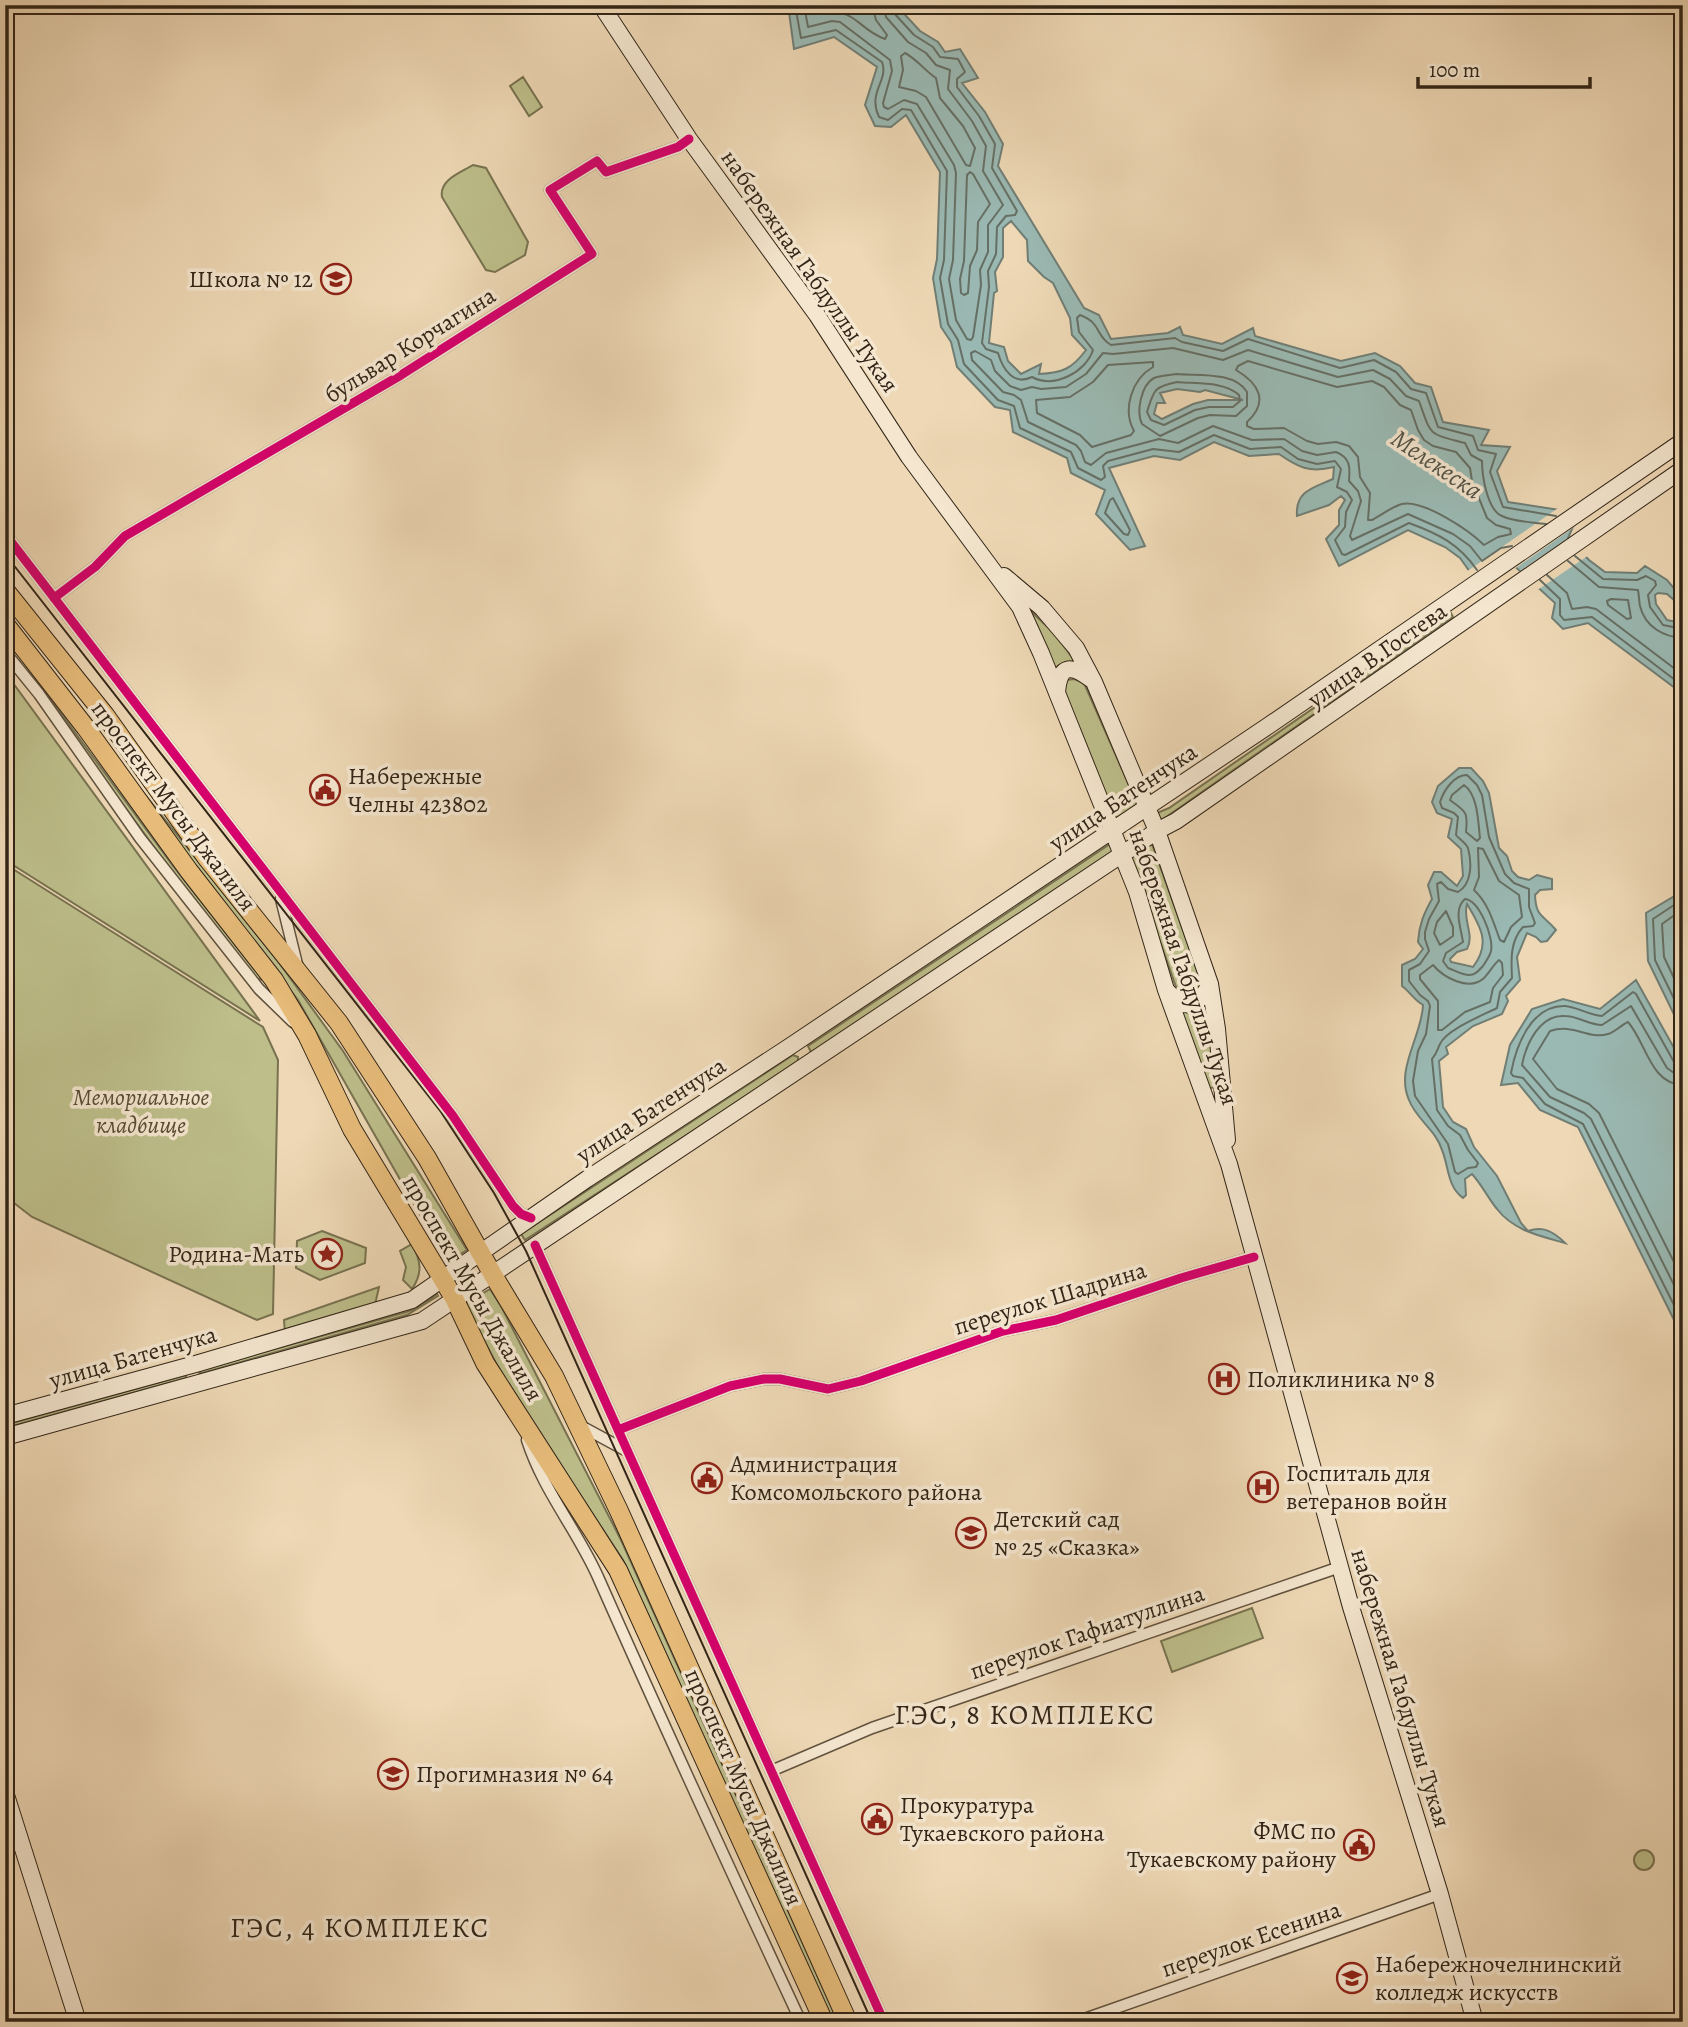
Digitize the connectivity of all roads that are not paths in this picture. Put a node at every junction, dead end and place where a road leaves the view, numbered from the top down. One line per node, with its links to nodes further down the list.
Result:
1 (601, 5): 2 (main road, набережная Габдуллы Тукая)
2 (690, 139): 6 (main road, набережная Габдуллы Тукая); 8 (street, бульвар Корчагина)
3 (1683, 441): 13 (main road, улица В.Гостева)
4 (1683, 469): 15 (main road, улица В.Гостева)
5 (5, 534): 8 (street)
6 (986, 560): 11 (main road, набережная Габдуллы Тукая); 12 (main road, набережная Габдуллы Тукая)
7 (5, 590): 20 (main road, проспект Мусы Джалиля)
8 (54, 598): 19 (street)
9 (5, 624): 23 (main road, проспект Мусы Джалиля)
10 (5, 652): 23 (street)
11 (1094, 682): 12 (main road); 14 (main road, набережная Габдуллы Тукая)
12 (1057, 694): 16 (main road, набережная Габдуллы Тукая)
13 (1268, 726): 14 (main road, улица Батенчука)
14 (1146, 807): 16 (main road, улица Батенчука); 17 (main road, набережная Габдуллы Тукая)
15 (1176, 821): 17 (main road, улица Батенчука)
16 (1113, 830): 18 (main road, набережная Габдуллы Тукая); 24 (main road, улица Батенчука)
17 (1157, 831): 18 (main road, улица Батенчука); 21 (main road, набережная Габдуллы Тукая)
18 (1123, 855): 22 (main road, набережная Габдуллы Тукая); 25 (main road, улица Батенчука)
19 (278, 889): 20 (street); 27 (street)
20 (299, 974): 29 (main road, проспект Мусы Джалиля)
21 (1210, 984): 22 (main road); 26 (main road, набережная Габдуллы Тукая)
22 (1166, 990): 26 (main road, набережная Габдуллы Тукая)
23 (307, 1035): 32 (main road, проспект Мусы Джалиля)
24 (789, 1047): 25 (main road); 27 (main road, улица Батенчука)
25 (801, 1069): 28 (main road, улица Батенчука)
26 (1229, 1164): 30 (main road, набережная Габдуллы Тукая)
27 (531, 1218): 29 (main road, улица Батенчука)
28 (535, 1245): 31 (main road, улица Батенчука); 39 (street)
29 (481, 1253): 31 (main road, проспект Мусы Джалиля); 32 (main road, улица Батенчука)
30 (1254, 1257): 39 (street, переулок Шадрина); 42 (main road, набережная Габдуллы Тукая)
31 (493, 1275): 33 (main road, улица Батенчука); 38 (main road, проспект Мусы Джалиля)
32 (443, 1279): 33 (main road, проспект Мусы Джалиля); 34 (main road, улица Батенчука)
33 (454, 1298): 35 (main road, улица Батенчука); 37 (main road, проспект Мусы Джалиля)
34 (199, 1363): 35 (main road); 36 (main road, улица Батенчука)
35 (204, 1382): 40 (main road, улица Батенчука)
36 (5, 1416)
37 (521, 1421): 47 (street); 48 (main road, проспект Мусы Джалиля)
38 (577, 1424): 41 (street); 49 (main road, проспект Мусы Джалиля)
39 (618, 1430): 41 (street)
40 (5, 1437)
41 (627, 1451): 43 (street)
42 (1340, 1567): 43 (street, переулок Гафиатуллина); 45 (main road, набережная Габдуллы Тукая)
43 (771, 1771): 50 (street)
44 (5, 1792): 46 (main road)
45 (1440, 1894): 51 (street, переулок Есенина); 52 (main road, набережная Габдуллы Тукая)
46 (78, 2022)
47 (800, 2022)
48 (824, 2022)
49 (848, 2022)
50 (884, 2022)
51 (1076, 2022)
52 (1475, 2022)

